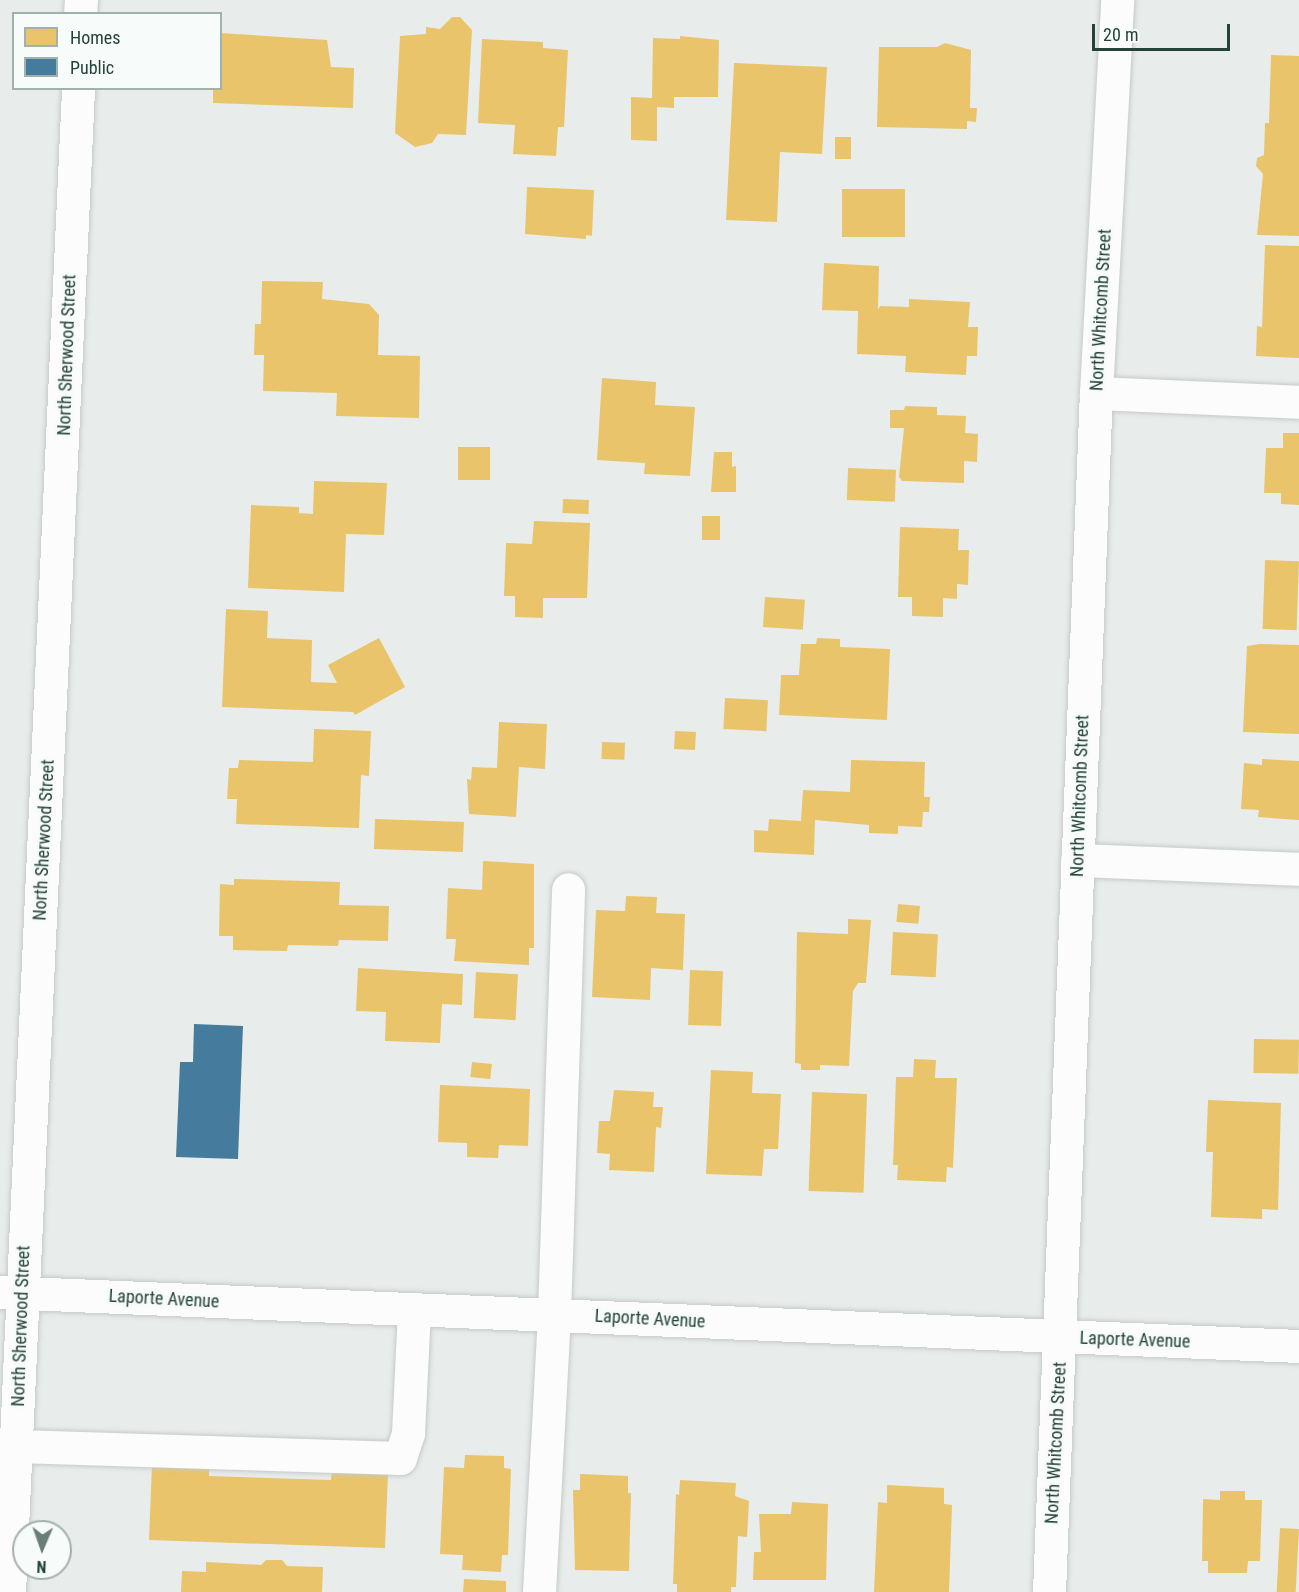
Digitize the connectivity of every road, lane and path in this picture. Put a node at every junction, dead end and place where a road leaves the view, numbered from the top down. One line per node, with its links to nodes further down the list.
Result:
1 (1117, 0): 3 (street, North Whitcomb Street)
2 (78, 90): 8 (street, North Sherwood Street)
3 (1096, 393): 4 (street); 5 (street, North Whitcomb Street)
4 (1299, 402)
5 (1077, 860): 6 (street); 11 (street, North Whitcomb Street)
6 (1299, 869)
7 (568, 889): 10 (street)
8 (11, 1292): 9 (street, Laporte Avenue); 13 (street, North Sherwood Street)
9 (414, 1309): 10 (street, Laporte Avenue); 13 (street)
10 (554, 1314): 11 (street, Laporte Avenue); 15 (street)
11 (1061, 1337): 12 (street, Laporte Avenue); 16 (street, North Whitcomb Street)
12 (1299, 1346)
13 (16, 1446): 14 (street, North Sherwood Street)
14 (9, 1592)
15 (539, 1592)
16 (1049, 1592)

